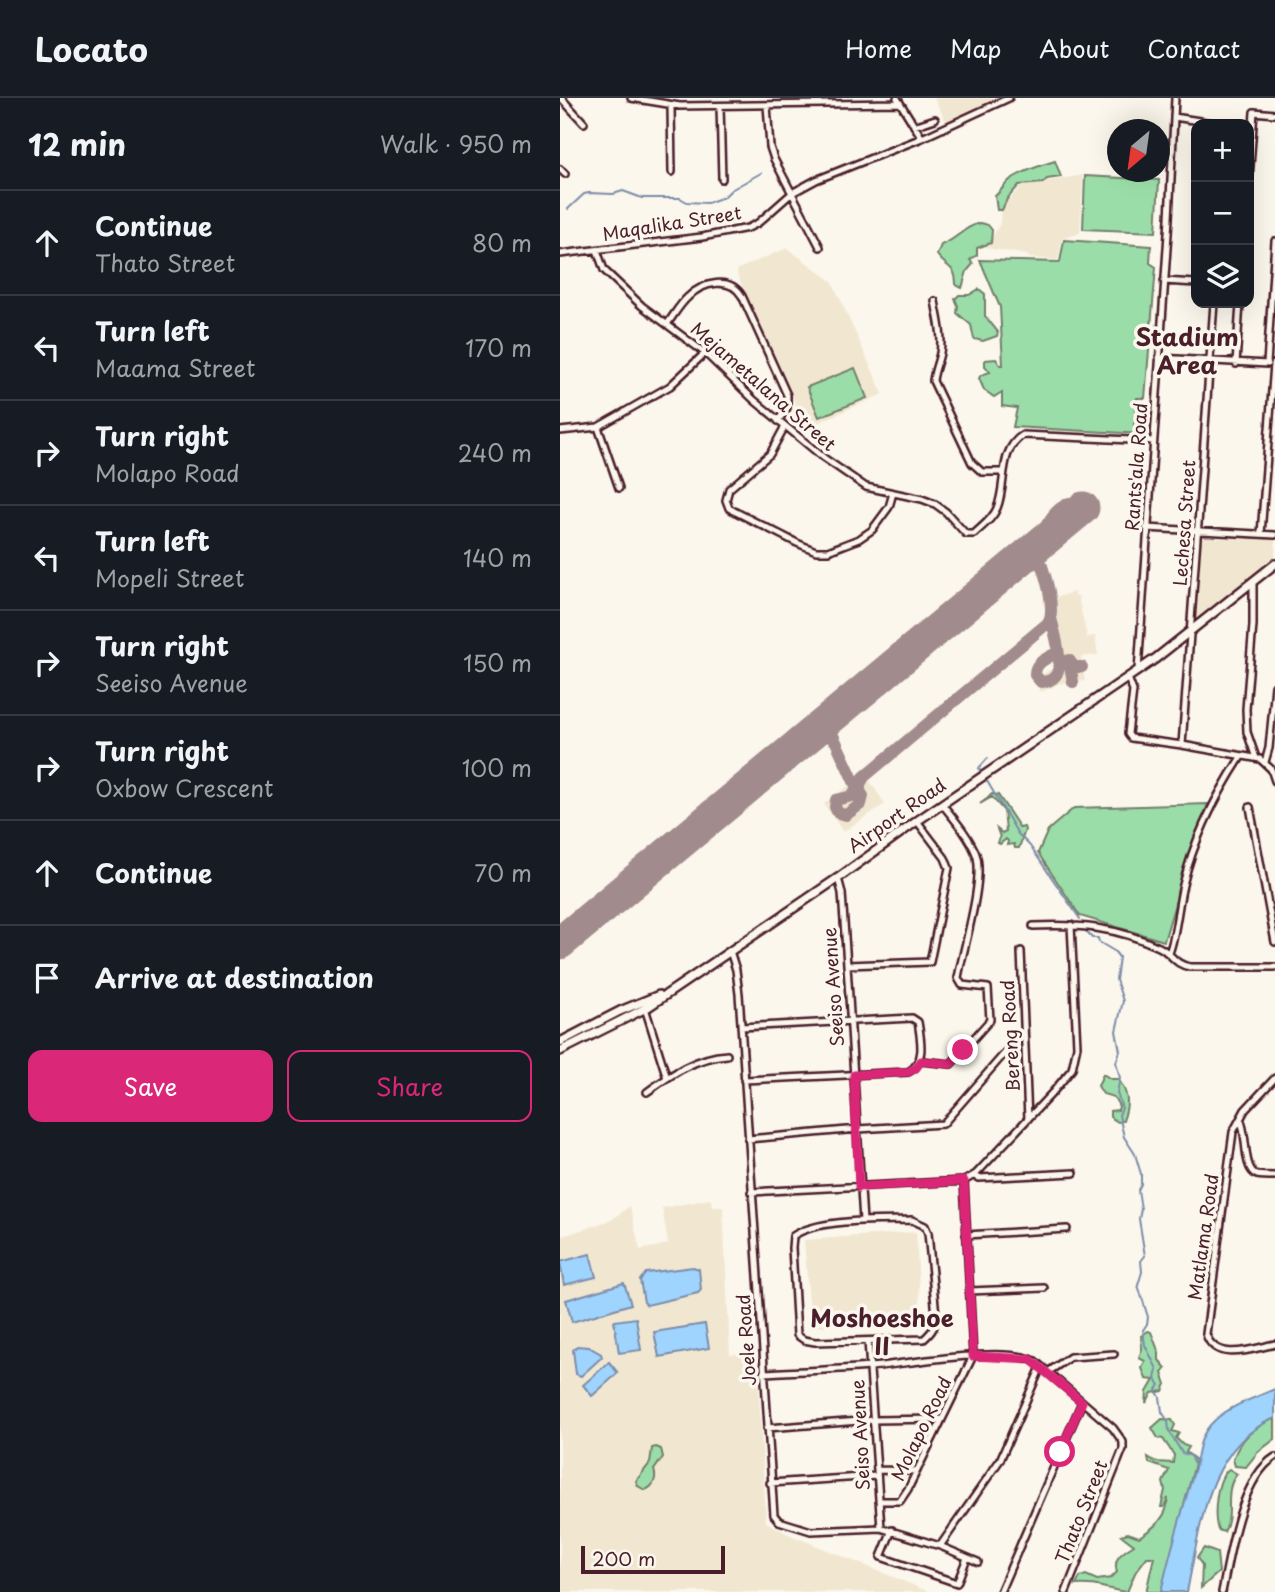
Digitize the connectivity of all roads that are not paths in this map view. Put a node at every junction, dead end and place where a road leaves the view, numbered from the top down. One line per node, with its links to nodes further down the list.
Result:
1 (561, 98): 18 (street)
2 (631, 98): 9 (street)
3 (681, 98): 10 (street)
4 (732, 98): 12 (street)
5 (1009, 98): 20 (street, Maqalika Street)
6 (1175, 98): 14 (street, Rants'ala Road)
7 (898, 100): 8 (street); 19 (street)
8 (767, 105): 12 (street); 25 (street)
9 (671, 106): 10 (street); 22 (street)
10 (680, 106): 11 (street)
11 (720, 106): 12 (street); 24 (street)
12 (732, 106)
13 (1275, 114): 16 (street)
14 (1174, 117): 17 (street); 30 (street, Rants'ala Road)
15 (935, 119): 19 (street)
16 (1253, 119)
17 (1191, 120)
18 (584, 122)
19 (915, 126): 20 (street)
20 (922, 138): 25 (street, Maqalika Street)
21 (560, 169): 23 (street)
22 (672, 172)
23 (565, 174)
24 (722, 179)
25 (792, 193): 27 (street); 28 (street, Maqalika Street)
26 (1275, 241): 40 (street)
27 (820, 247)
28 (597, 250): 29 (street, Maqalika Street); 35 (street, Mejametalana Street)
29 (560, 254)
30 (1164, 281): 31 (street); 37 (street, Rants'ala Road)
31 (1191, 284)
32 (935, 301): 46 (street)
33 (1214, 308): 38 (street, Lechesa Street)
34 (1240, 308): 39 (street)
35 (667, 324): 36 (street, Mejametalana Street); 41 (street)
36 (705, 353): 41 (street, Mejametalana Street); 43 (street)
37 (1159, 358): 38 (street); 45 (street, Rants'ala Road)
38 (1210, 362): 39 (street); 50 (street, Lechesa Street)
39 (1236, 364): 40 (street)
40 (1272, 364): 51 (street)
41 (778, 421): 42 (street, Mejametalana Street)
42 (785, 426): 48 (street, Mejametalana Street); 48 (street)
43 (598, 427): 44 (street); 47 (street)
44 (560, 431)
45 (1153, 441): 46 (street, Mejametalana Street); 49 (street, Rants'ala Road)
46 (1004, 472): 48 (street, Mejametalana Street)
47 (619, 488)
48 (893, 493)
49 (1146, 528): 50 (street); 56 (street, Rants'ala Road)
50 (1199, 530): 51 (street); 55 (street, Lechesa Street)
51 (1261, 534): 52 (street)
52 (1275, 535)
53 (1275, 564): 54 (main road, Airport Road)
54 (1253, 584): 55 (main road, Airport Road); 61 (street)
55 (1191, 631): 56 (main road, Airport Road); 59 (street, Lechesa Street)
56 (1138, 671): 57 (main road, Airport Road)
57 (1128, 678): 59 (street); 64 (main road, Airport Road)
58 (1275, 686): 62 (street)
59 (1182, 745): 60 (street)
60 (1241, 757): 61 (street); 73 (street)
61 (1256, 758): 62 (street)
62 (1265, 762): 63 (street)
63 (1275, 781)
64 (942, 803): 66 (main road, Airport Road); 84 (street)
65 (1250, 807): 70 (street)
66 (917, 821): 67 (main road, Airport Road); 74 (street)
67 (838, 878): 71 (main road, Airport Road); 74 (street, Seeiso Avenue)
68 (1071, 925): 69 (street); 73 (street); 90 (street)
69 (1032, 926)
70 (1275, 942)
71 (730, 951): 76 (main road, Airport Road); 79 (street, Joele Road)
72 (1021, 951): 80 (street, Bereng Road)
73 (1169, 953): 75 (street)
74 (848, 965): 78 (street, Seeiso Avenue)
75 (1275, 967)
76 (675, 987): 77 (main road, Airport Road); 81 (main road, Airport Road)
77 (645, 1008): 82 (main road, Airport Road); 86 (street)
78 (850, 1020): 79 (street); 84 (street); 85 (street, Seeiso Avenue)
79 (741, 1027): 88 (street, Joele Road)
80 (1024, 1031): 90 (street, Bereng Road); 92 (street)
81 (560, 1042)
82 (560, 1051)
83 (727, 1055): 86 (street)
84 (921, 1061): 85 (street)
85 (854, 1075): 88 (street); 92 (street, Seeiso Avenue)
86 (667, 1078): 89 (street)
87 (1275, 1079): 91 (street, Matlama Road)
88 (744, 1080): 93 (street, Joele Road)
89 (647, 1092)
90 (1028, 1119): 95 (street)
91 (1240, 1119): 96 (street); 106 (street, Matlama Road)
92 (858, 1129): 93 (street); 98 (street, Seeiso Avenue)
93 (748, 1139): 99 (street, Joele Road)
94 (1074, 1174): 95 (street)
95 (973, 1176): 97 (street)
96 (1275, 1176)
97 (964, 1181): 98 (street); 102 (street, Molapo Road)
98 (859, 1187): 99 (street); 100 (street, Seeiso Avenue)
99 (751, 1192): 112 (street, Joele Road)
100 (863, 1221): 105 (street); 105 (street)
101 (1067, 1229): 102 (street)
102 (966, 1235): 104 (street, Molapo Road)
103 (1044, 1288): 104 (street)
104 (969, 1291): 108 (street, Molapo Road)
105 (867, 1341): 109 (street, Seiso Avenue)
106 (1275, 1344)
107 (1114, 1354): 111 (street)
108 (973, 1356): 109 (street); 110 (street); 114 (street, Molapo Road)
109 (871, 1367): 112 (street); 115 (street, Seiso Avenue)
110 (1041, 1367): 111 (street); 124 (street)
111 (1048, 1372): 113 (street)
112 (763, 1373): 116 (street, Joele Road)
113 (1082, 1402): 127 (street); 128 (street, Thato Street)
114 (942, 1419): 115 (street); 118 (street, Molapo Road)
115 (873, 1420): 116 (street); 119 (street, Seiso Avenue)
116 (767, 1428): 120 (street, Joele Road)
117 (1275, 1457): 129 (street)
118 (917, 1471): 119 (street); 121 (street, Molapo Road)
119 (877, 1473): 120 (street); 121 (street, Seiso Avenue)
120 (770, 1483): 122 (street, Joele Road)
121 (879, 1502): 122 (street, Seiso Avenue)
122 (881, 1528): 123 (street, Joele Road)
123 (892, 1530): 124 (street, Joele Road); 125 (street)
124 (940, 1546): 125 (street, Joele Road)
125 (967, 1558): 126 (street, Joele Road)
126 (978, 1562)
127 (1000, 1592)
128 (1066, 1592)
129 (1222, 1592)

